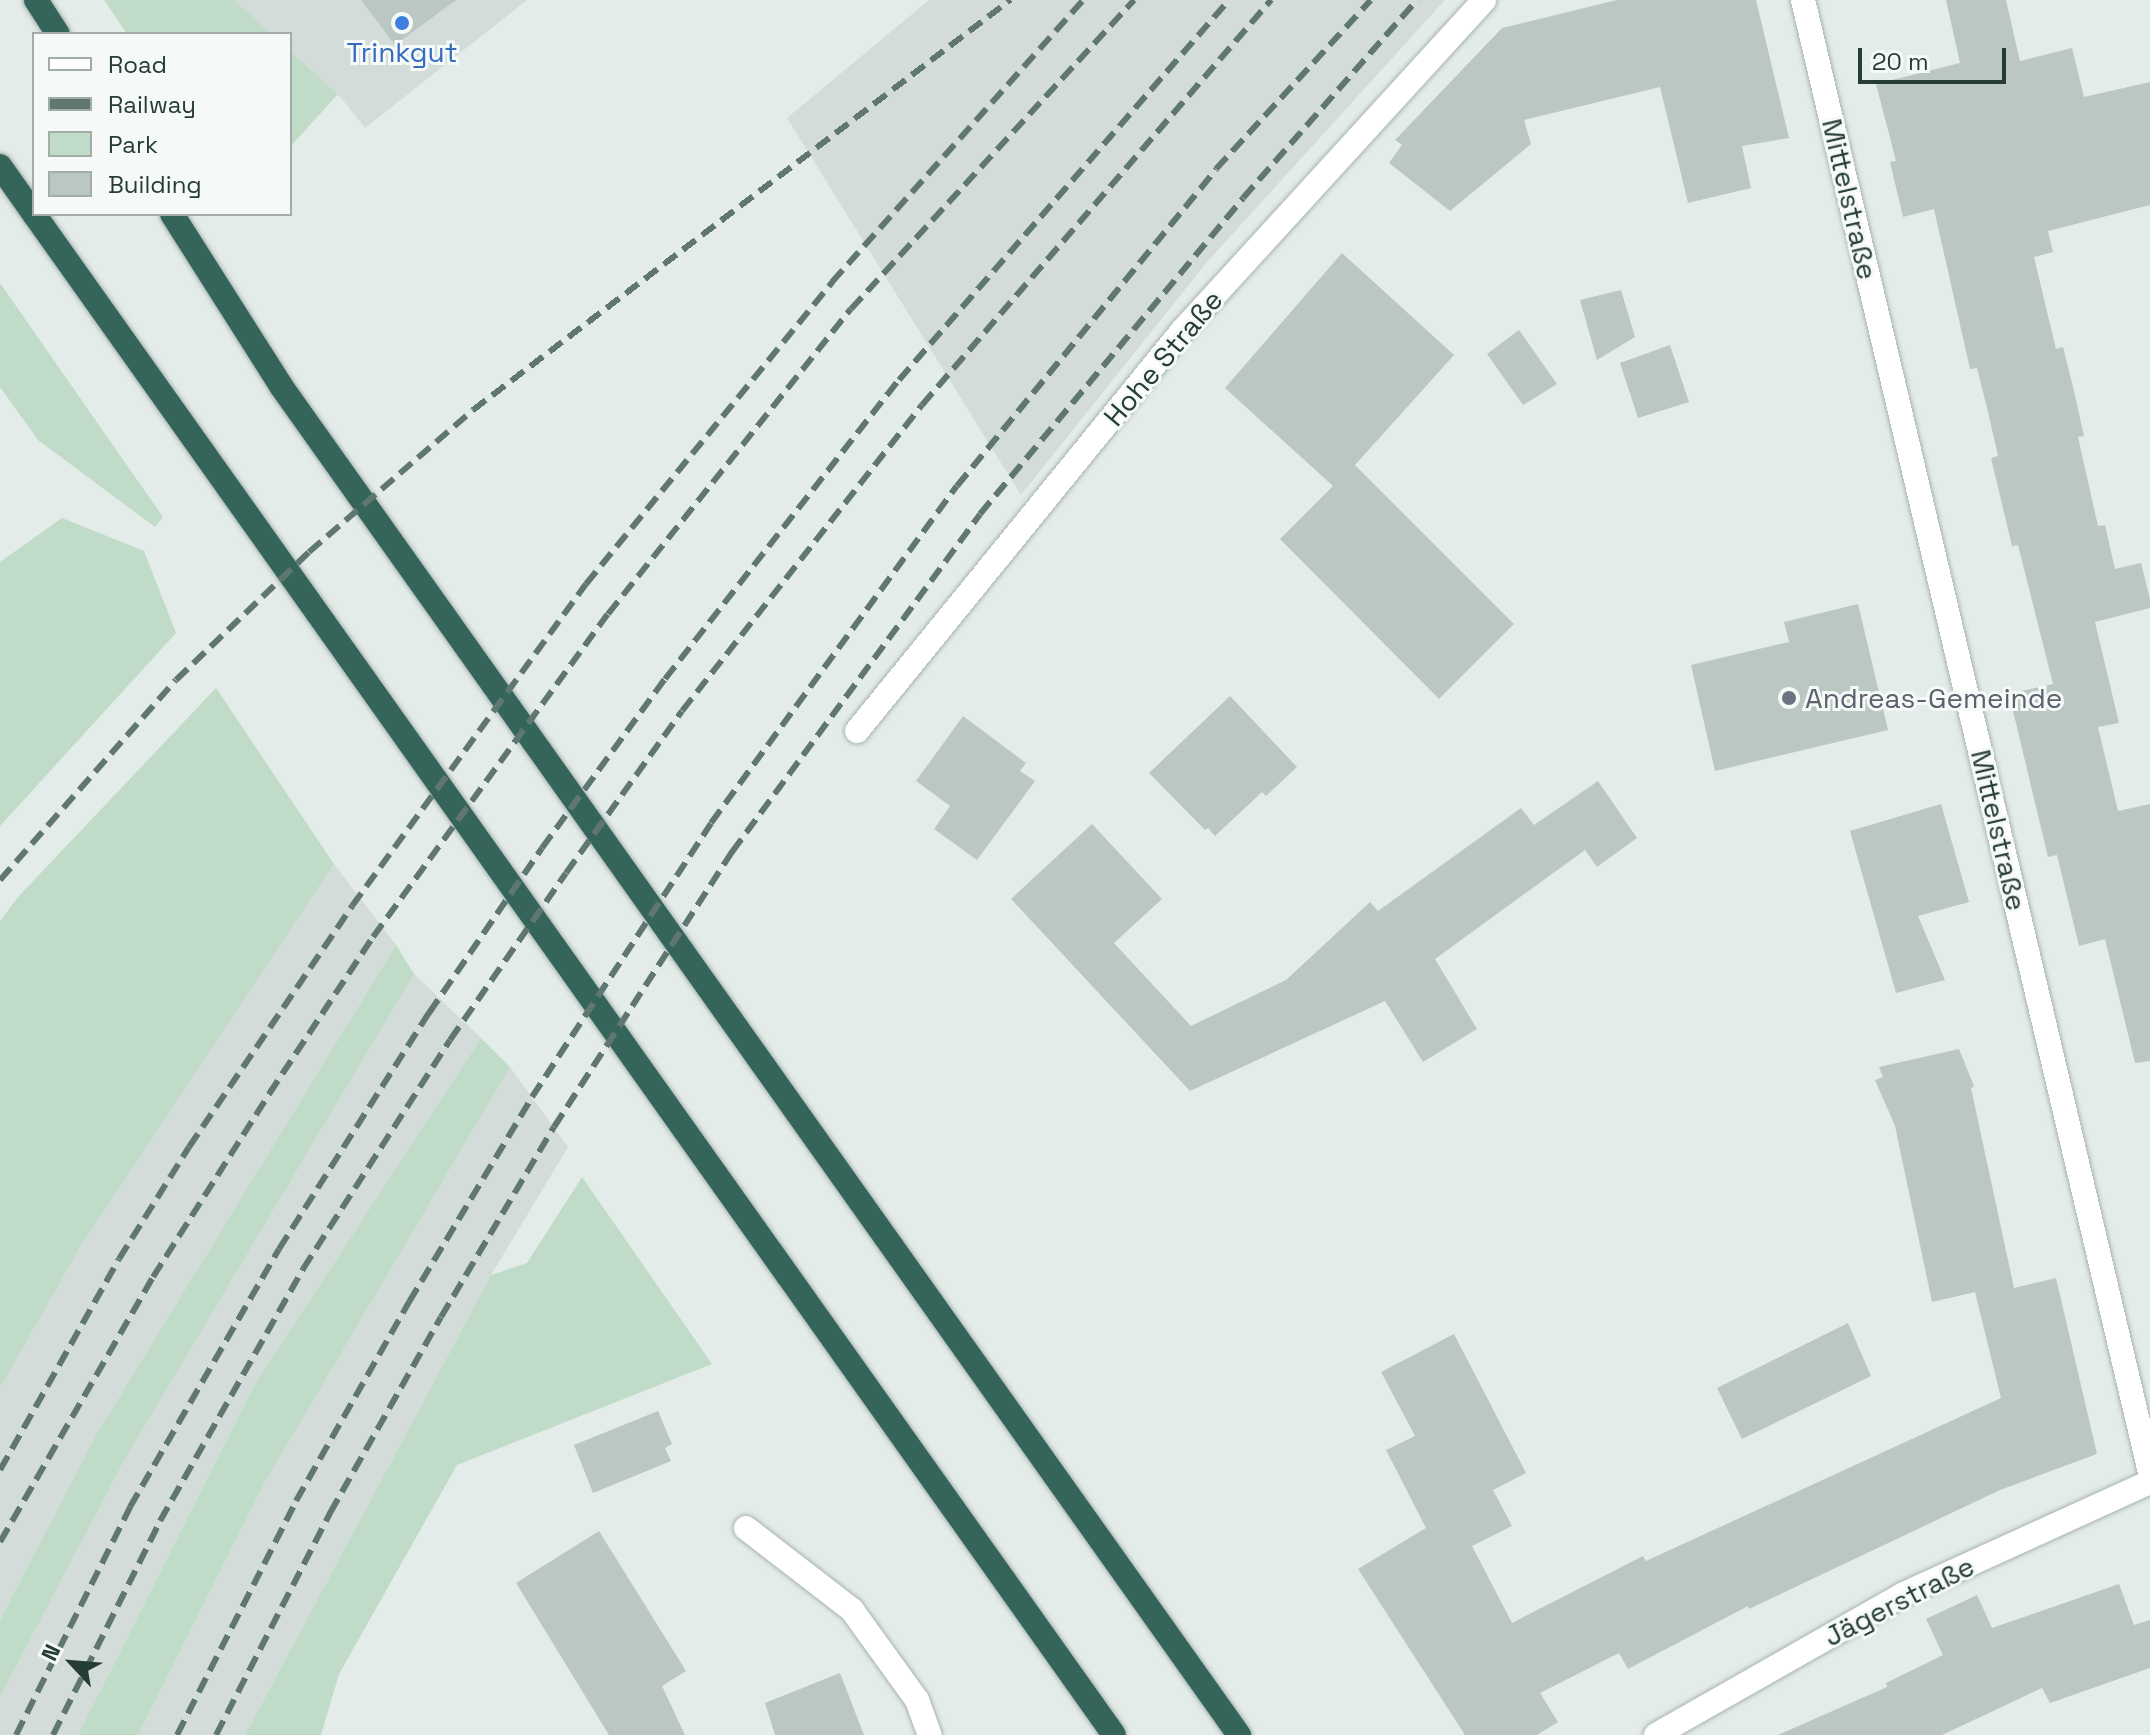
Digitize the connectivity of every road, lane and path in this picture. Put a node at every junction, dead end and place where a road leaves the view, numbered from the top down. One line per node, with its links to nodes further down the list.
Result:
1 (36, 0): 4 (highway)
2 (1484, 0): 9 (street, Hohe Straße)
3 (1803, 0): 10 (street, Mittelstraße)
4 (57, 32)
5 (0, 166): 6 (highway)
6 (32, 211)
7 (35, 216): 14 (highway)
8 (173, 216): 15 (highway)
9 (857, 731)
10 (2150, 1473)
11 (2150, 1482): 16 (street, Jägerstraße)
12 (746, 1528): 13 (street)
13 (930, 1735)
14 (1114, 1735)
15 (1239, 1735)
16 (1656, 1735)

